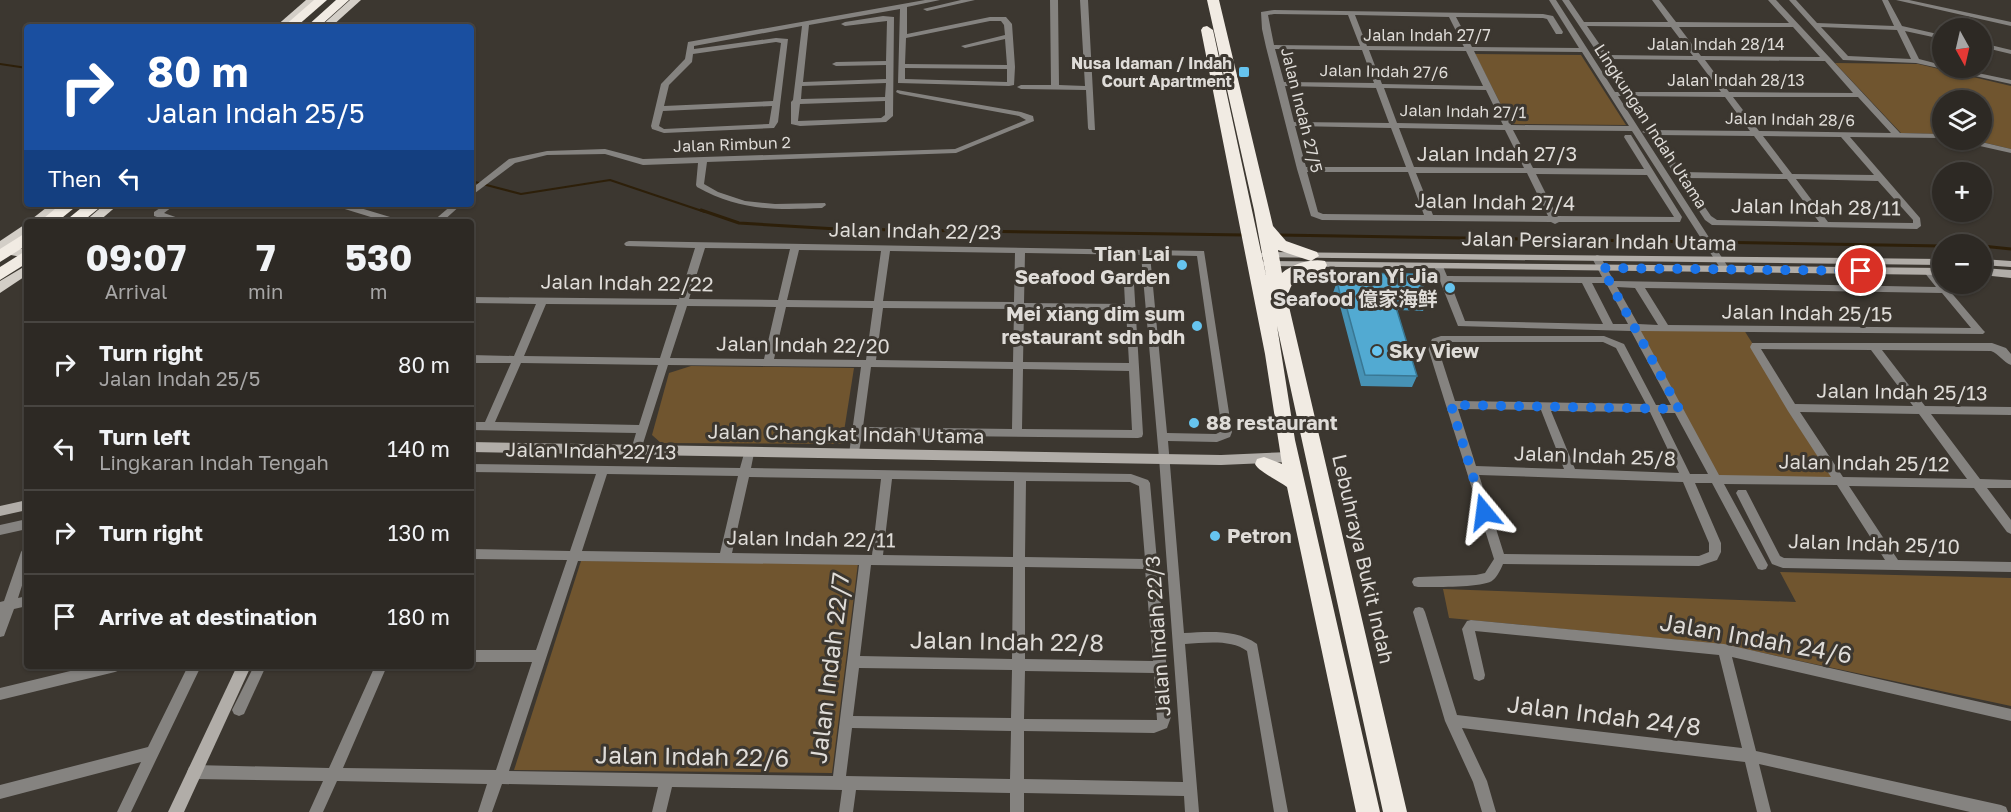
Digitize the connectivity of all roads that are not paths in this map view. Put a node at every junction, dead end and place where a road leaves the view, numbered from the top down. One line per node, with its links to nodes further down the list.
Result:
1 (312, 0): 23 (main road)
2 (321, 0): 24 (highway)
3 (343, 0): 25 (highway)
4 (356, 0): 26 (main road)
5 (937, 0): 19 (street)
6 (972, 0): 19 (street)
7 (1054, 0): 63 (street)
8 (1084, 0): 64 (street)
9 (1201, 0): 123 (highway, Lebuhraya Bukit Indah)
10 (1213, 0): 123 (highway, Lebuhraya Bukit Indah)
11 (1552, 0): 44 (street, Lingkungan Indah Utama)
12 (1565, 0): 27 (street)
13 (1655, 0): 28 (street)
14 (1772, 0): 30 (street)
15 (1792, 0): 31 (street)
16 (1885, 0): 33 (street)
17 (1899, 0): 29 (street)
18 (1965, 7): 22 (street)
19 (904, 9): 32 (street); 37 (street)
20 (1351, 13): 21 (street); 39 (street, Jalan Indah 27/5); 42 (street)
21 (1452, 15): 34 (street); 43 (street)
22 (2011, 16)
23 (284, 24)
24 (293, 24)
25 (315, 24)
26 (328, 24)
27 (1581, 24): 28 (street); 46 (street)
28 (1673, 24): 30 (street); 47 (street)
29 (2011, 24)
30 (1795, 25): 48 (street)
31 (1816, 25): 33 (street); 49 (street)
32 (806, 28): 41 (street); 50 (street); 59 (street)
33 (1899, 28): 35 (street); 49 (street)
34 (1559, 32)
35 (1932, 35)
36 (1009, 36): 37 (street); 38 (street); 54 (street)
37 (903, 37): 53 (street)
38 (965, 46)
39 (1270, 47): 42 (street, Jalan Indah 27/7); 60 (street, Jalan Indah 27/5)
40 (1992, 47): 45 (street)
41 (691, 48): 72 (street); 73 (street)
42 (1364, 48): 43 (street, Jalan Indah 27/7); 61 (street)
43 (1468, 49): 44 (street, Jalan Indah 27/7); 65 (street)
44 (1585, 50): 67 (street, Lingkungan Indah Utama)
45 (2011, 52)
46 (1605, 57): 47 (street, Jalan Indah 28/14); 55 (street)
47 (1699, 58): 48 (street, Jalan Indah 28/14); 68 (street)
48 (1826, 59): 69 (street)
49 (1916, 61): 52 (street)
50 (890, 63): 51 (street); 57 (street)
51 (836, 64)
52 (1932, 64)
53 (902, 66): 54 (street); 54 (street)
54 (1011, 67)
55 (1614, 72)
56 (1992, 78): 58 (street)
57 (889, 81): 59 (street); 70 (street)
58 (2011, 82)
59 (798, 84): 71 (street)
60 (1280, 84): 61 (street, Jalan Indah 27/6); 74 (street, Jalan Indah 27/5)
61 (1379, 86): 65 (street, Jalan Indah 27/6); 75 (street)
62 (1021, 87): 63 (street)
63 (1055, 87): 64 (street)
64 (1088, 88): 77 (street)
65 (1488, 88): 76 (street)
66 (900, 92): 87 (street, Jalan Rimbun 2)
67 (1613, 94): 68 (street, Jalan Indah 28/13); 78 (street, Lingkungan Indah Utama)
68 (1727, 95): 69 (street, Jalan Indah 28/13); 80 (street)
69 (1859, 95): 82 (street)
70 (889, 99): 71 (street); 71 (street)
71 (795, 102)
72 (777, 103): 73 (street); 73 (street)
73 (659, 110)
74 (1290, 124): 75 (street, Jalan Indah 27/1); 88 (street, Jalan Indah 27/5)
75 (1394, 126): 76 (street, Jalan Indah 27/1); 89 (street)
76 (1508, 127): 78 (street, Jalan Indah 27/1); 90 (street)
77 (1092, 128)
78 (1636, 130): 79 (street, Jalan Indah 28/6); 132 (street, Lingkungan Indah Utama)
79 (1650, 132): 80 (street, Jalan Indah 28/6); 92 (street)
80 (1756, 133): 81 (street, Jalan Indah 28/6); 93 (street)
81 (1843, 134): 82 (street, Jalan Indah 28/6); 94 (street)
82 (1897, 135): 83 (street, Jalan Indah 28/6)
83 (1932, 136)
84 (1628, 137): 91 (street)
85 (1992, 146): 86 (street)
86 (2011, 151)
87 (703, 160): 95 (street, Jalan Rimbun 2); 96 (street)
88 (1301, 169): 89 (street, Jalan Indah 27/3); 104 (street, Jalan Indah 27/5)
89 (1412, 170): 90 (street, Jalan Indah 27/3); 112 (street)
90 (1530, 171): 91 (street, Jalan Indah 27/3); 113 (street)
91 (1650, 172): 113 (street, Jalan Indah 27/4)
92 (1679, 176): 93 (street); 114 (street, Jalan Indah 28/11)
93 (1790, 177): 94 (street); 114 (street)
94 (1881, 178): 114 (street, Jalan Indah 28/11)
95 (474, 190)
96 (822, 205)
97 (56, 207): 105 (main road)
98 (66, 207): 106 (highway)
99 (92, 207): 107 (highway)
100 (109, 207): 108 (main road)
101 (168, 207): 109 (street)
102 (348, 207): 110 (street)
103 (454, 207): 111 (street)
104 (1314, 214): 112 (street, Jalan Indah 27/4)
105 (43, 219)
106 (44, 219)
107 (76, 219)
108 (94, 219)
109 (172, 219)
110 (387, 219)
111 (440, 219)
112 (1430, 219): 113 (street, Jalan Indah 27/4)
113 (1555, 221)
114 (1826, 225)
115 (24, 229): 119 (main road)
116 (24, 239): 127 (highway)
117 (24, 243): 119 (main road)
118 (629, 244): 120 (street, Jalan Indah 22/23)
119 (4, 245): 126 (main road)
120 (701, 245): 121 (street, Jalan Indah 22/23); 151 (street)
121 (795, 246): 122 (street, Jalan Indah 22/23); 152 (street)
122 (886, 248): 124 (street, Jalan Indah 22/23); 153 (street)
123 (1265, 250): 128 (highway); 148 (highway, Lebuhraya Bukit Indah); 188 (highway, Lebuhraya Bukit Indah)
124 (1020, 251): 125 (street, Jalan Indah 22/23); 154 (street)
125 (1145, 253): 180 (street, Jalan Indah 22/3); 180 (street, Jalan Indah 22/23)
126 (24, 254)
127 (0, 257)
128 (1315, 260): 130 (main road, Jalan Persiaran Indah Utama); 134 (main road, Jalan Persiaran Indah Utama); 148 (highway)
129 (1932, 262): 132 (main road, Jalan Persiaran Indah Utama)
130 (1599, 263): 132 (main road, Jalan Persiaran Indah Utama); 134 (main road, Jalan Persiaran Indah Utama); 143 (street)
131 (1992, 263): 133 (main road)
132 (1722, 264): 135 (main road, Jalan Persiaran Indah Utama)
133 (2011, 264)
134 (1439, 266): 141 (street)
135 (1929, 272): 139 (street)
136 (17, 273): 145 (main road)
137 (1992, 273): 138 (main road)
138 (2011, 274)
139 (1932, 276)
140 (1119, 278): 155 (street)
141 (1444, 279): 142 (street); 156 (street, Jalan Indah 25/15)
142 (1585, 279): 143 (street); 156 (street)
143 (1610, 282): 144 (street); 157 (street)
144 (1639, 286): 146 (street); 158 (street)
145 (0, 288)
146 (1932, 290)
147 (1947, 294): 158 (street, Jalan Indah 25/15)
148 (1279, 298): 181 (highway, Lebuhraya Bukit Indah)
149 (474, 300): 150 (street, Jalan Indah 22/22)
150 (543, 300): 151 (street, Jalan Indah 22/22); 161 (street)
151 (683, 302): 152 (street, Jalan Indah 22/22); 162 (street)
152 (782, 303): 153 (street, Jalan Indah 22/22); 164 (street)
153 (878, 304): 154 (street, Jalan Indah 22/22); 165 (street)
154 (1019, 306): 155 (street, Jalan Indah 22/22); 166 (street)
155 (1129, 307): 167 (street)
156 (1610, 327): 157 (street, Jalan Indah 25/15)
157 (1635, 328): 158 (street, Jalan Indah 25/15); 172 (street)
158 (1665, 328)
159 (1874, 346): 163 (street); 170 (street); 173 (street)
160 (474, 359): 161 (street, Jalan Indah 22/20)
161 (517, 359): 162 (street, Jalan Indah 22/20); 176 (street)
162 (665, 361): 164 (street, Jalan Indah 22/20); 177 (street)
163 (2011, 361)
164 (768, 362): 165 (street, Jalan Indah 22/20)
165 (868, 364): 166 (street, Jalan Indah 22/20); 178 (street)
166 (1018, 365): 167 (street, Jalan Indah 22/20); 179 (street)
167 (1134, 367): 179 (street)
168 (1451, 405): 169 (street); 171 (street); 191 (street)
169 (1544, 406): 171 (street); 193 (street)
170 (1792, 408): 173 (street, Jalan Indah 25/13); 198 (street)
171 (1654, 409): 172 (street); 196 (street)
172 (1679, 409): 197 (street)
173 (1924, 410): 174 (street, Jalan Indah 25/13); 199 (street)
174 (2011, 411)
175 (474, 426): 176 (street)
176 (488, 427): 177 (street)
177 (643, 429): 183 (street)
178 (857, 431): 179 (street); 185 (street)
179 (1017, 434)
180 (1162, 437): 186 (street, Jalan Indah 22/3)
181 (1313, 444): 188 (highway); 201 (highway, Lebuhraya Bukit Indah)
182 (474, 447): 183 (main road, Jalan Changkat Indah Utama)
183 (636, 450): 184 (main road, Jalan Changkat Indah Utama)
184 (749, 453): 185 (main road, Jalan Changkat Indah Utama); 192 (street)
185 (854, 454): 186 (main road, Jalan Changkat Indah Utama)
186 (1164, 458): 187 (main road, Jalan Changkat Indah Utama); 224 (street, Jalan Indah 22/3)
187 (1266, 461): 188 (highway); 188 (highway)
188 (1292, 461): 201 (highway); 262 (highway, Lebuhraya Bukit Indah)
189 (474, 468): 190 (street, Jalan Indah 22/13)
190 (603, 469): 192 (street, Jalan Indah 22/13); 209 (street)
191 (1472, 470): 193 (street, Jalan Indah 25/8); 213 (street)
192 (745, 472): 194 (street, Jalan Indah 22/13); 210 (street)
193 (1571, 473): 196 (street, Jalan Indah 25/8)
194 (887, 474): 195 (street, Jalan Indah 22/13); 212 (street, Jalan Indah 22/7)
195 (1020, 477): 214 (street); 215 (street, Jalan Indah 22/13)
196 (1687, 478): 197 (street, Jalan Indah 25/8); 213 (street)
197 (1716, 479): 198 (street, Jalan Indah 25/12); 216 (street)
198 (1839, 481): 199 (street, Jalan Indah 25/12); 217 (street)
199 (1978, 483): 200 (street, Jalan Indah 25/12); 206 (street)
200 (2011, 484)
201 (1323, 486): 263 (highway, Lebuhraya Bukit Indah)
202 (1742, 493): 217 (street, Jalan Indah 25/10)
203 (24, 506): 204 (main road)
204 (0, 511)
205 (24, 525): 207 (street)
206 (2011, 529)
207 (0, 530)
208 (474, 554): 209 (street, Jalan Indah 22/11)
209 (574, 555): 210 (street, Jalan Indah 22/11); 227 (street)
210 (725, 557): 212 (street, Jalan Indah 22/11)
211 (24, 559): 221 (street)
212 (872, 559): 214 (street, Jalan Indah 22/11); 228 (street, Jalan Indah 22/7)
213 (1500, 559): 219 (street)
214 (1018, 562): 215 (street, Jalan Indah 22/11); 229 (street)
215 (1150, 564): 230 (street)
216 (1762, 565)
217 (1894, 565): 218 (street, Jalan Indah 25/10)
218 (2011, 567)
219 (1418, 582)
220 (24, 602): 221 (street)
221 (4, 606): 223 (street)
222 (1419, 612): 240 (street)
223 (0, 632)
224 (1177, 638): 251 (street, Jalan Indah 22/3); 261 (street)
225 (1724, 651): 236 (street, Jalan Indah 24/6); 239 (street, Jalan Indah 24/6); 244 (street)
226 (474, 656): 227 (street)
227 (540, 656): 247 (street)
228 (854, 662): 229 (street, Jalan Indah 22/8); 241 (street, Jalan Indah 22/7)
229 (1017, 665): 230 (street, Jalan Indah 22/8); 242 (street)
230 (1160, 667): 242 (street)
231 (103, 669): 237 (street)
232 (194, 669): 243 (street)
233 (243, 669): 245 (main road)
234 (259, 669): 238 (street)
235 (380, 669): 246 (street)
236 (1479, 675)
237 (0, 694)
238 (239, 710)
239 (2011, 715)
240 (1452, 721): 244 (street, Jalan Indah 24/8); 264 (street)
241 (846, 722): 242 (street); 249 (street, Jalan Indah 22/7)
242 (1016, 724): 250 (street)
243 (152, 753): 252 (street); 253 (street)
244 (1751, 756): 265 (street); 266 (street, Jalan Indah 24/8)
245 (194, 772): 246 (street, Jalan Indah 22/6); 254 (main road)
246 (332, 774): 247 (street, Jalan Indah 22/6); 255 (street)
247 (498, 778): 248 (street, Jalan Indah 22/6); 256 (street)
248 (667, 779): 249 (street, Jalan Indah 22/6); 257 (street)
249 (844, 782): 250 (street, Jalan Indah 22/6); 258 (street, Jalan Indah 22/7)
250 (1017, 784): 251 (street, Jalan Indah 22/6); 259 (street)
251 (1190, 789): 260 (street, Jalan Indah 22/3)
252 (0, 792)
253 (124, 812)
254 (176, 812)
255 (316, 812)
256 (485, 812)
257 (659, 812)
258 (846, 812)
259 (1017, 812)
260 (1192, 812)
261 (1281, 812)
262 (1368, 812)
263 (1395, 812)
264 (1489, 812)
265 (1764, 812)
266 (2001, 812)

